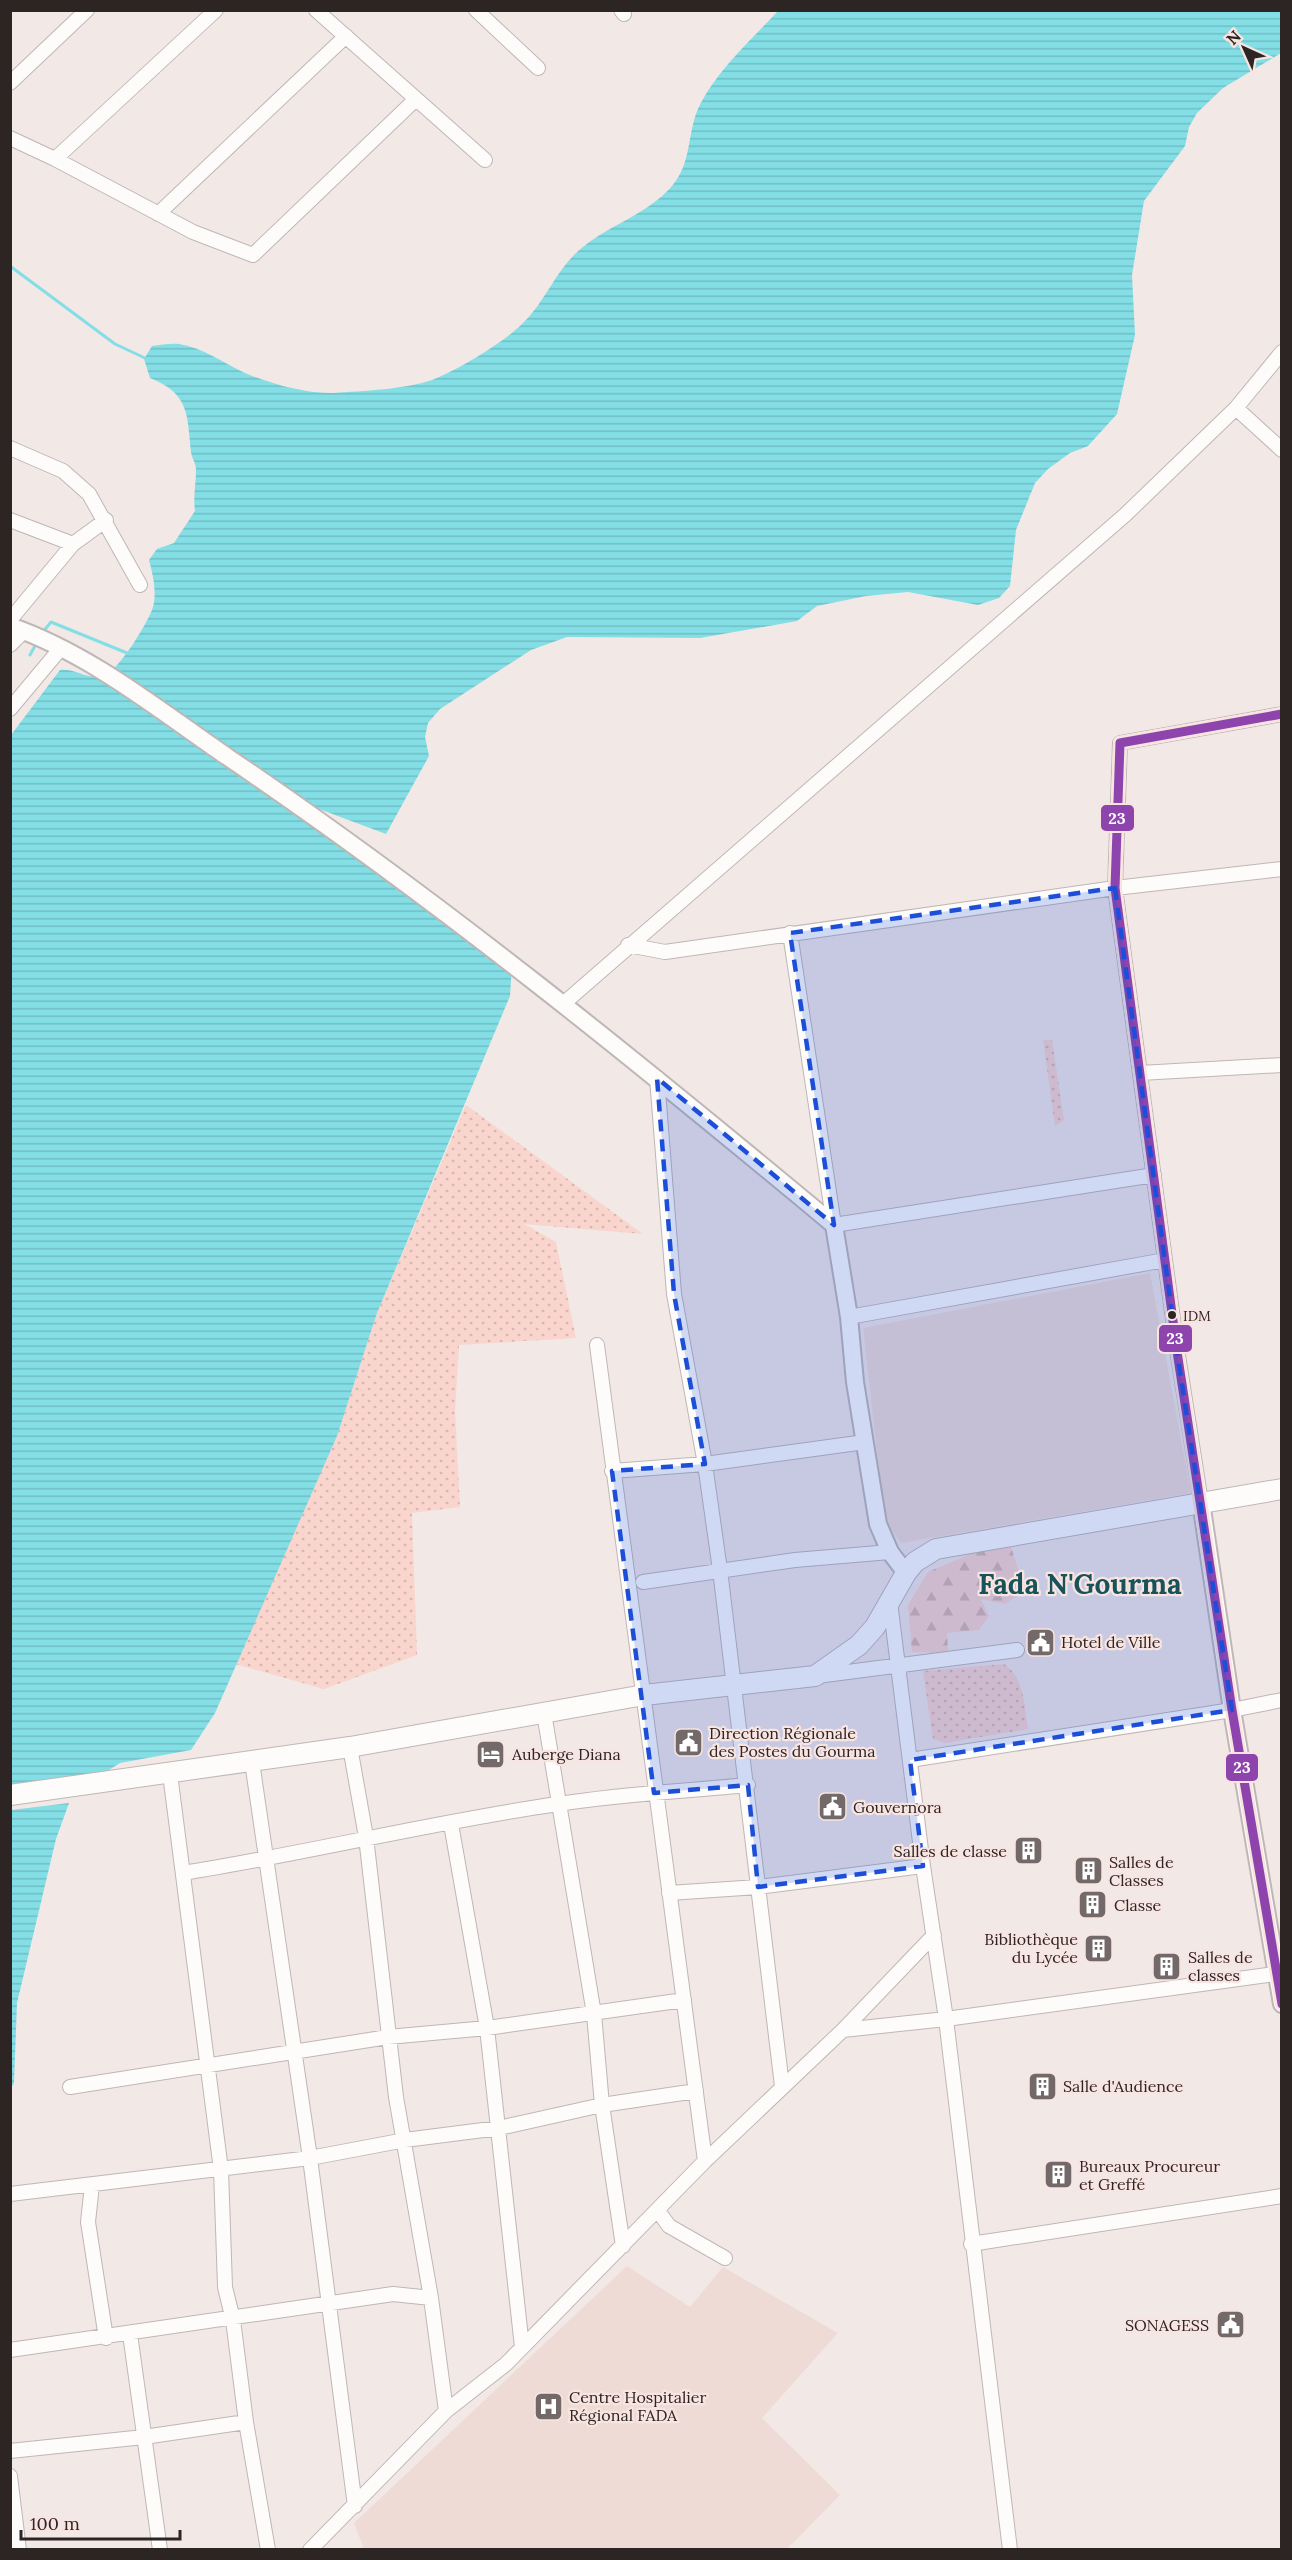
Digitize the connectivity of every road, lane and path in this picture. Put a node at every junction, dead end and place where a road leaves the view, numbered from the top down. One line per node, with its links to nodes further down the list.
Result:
1 (87, 10): 7 (street)
2 (216, 10): 10 (street)
3 (316, 10): 5 (street)
4 (476, 10): 6 (street)
5 (346, 36): 8 (street); 12 (street)
6 (538, 68)
7 (10, 83)
8 (416, 99): 11 (street); 12 (street)
9 (10, 138): 10 (street)
10 (56, 159): 12 (street)
11 (485, 160)
12 (158, 214)
13 (1281, 352): 14 (street)
14 (1236, 408): 16 (street); 30 (street)
15 (10, 448): 18 (street)
16 (1281, 450)
17 (10, 520): 19 (street)
18 (106, 520): 19 (street); 20 (street)
19 (73, 544): 21 (street)
20 (140, 585)
21 (10, 620)
22 (29, 633): 23 (street); 24 (main road)
23 (10, 645)
24 (61, 648): 25 (street); 31 (main road)
25 (10, 709)
26 (1281, 714): 28 (street)
27 (1281, 869): 28 (street)
28 (1115, 888): 29 (street); 33 (street)
29 (790, 933): 30 (street); 36 (street)
30 (628, 945): 31 (street)
31 (563, 1004): 34 (main road)
32 (1281, 1065): 33 (street)
33 (1140, 1072): 35 (street)
34 (657, 1077): 36 (main road); 41 (street)
35 (1154, 1175): 36 (street); 37 (street)
36 (834, 1225): 38 (main road)
37 (1165, 1260): 38 (street); 44 (street)
38 (849, 1317): 40 (main road)
39 (597, 1345): 42 (street)
40 (865, 1442): 41 (street); 45 (main road)
41 (705, 1464): 42 (street); 46 (street)
42 (612, 1471): 54 (street)
43 (1281, 1489): 44 (highway)
44 (1201, 1502): 47 (highway); 56 (main road)
45 (890, 1552): 46 (street); 47 (main road)
46 (720, 1570): 48 (street); 53 (street)
47 (906, 1573): 49 (highway)
48 (643, 1582)
49 (890, 1602): 51 (street); 52 (highway)
50 (1017, 1650): 51 (street)
51 (896, 1665): 52 (street); 59 (street)
52 (815, 1676): 53 (highway)
53 (733, 1685): 54 (highway); 62 (street)
54 (644, 1695): 57 (highway); 63 (street)
55 (1281, 1700): 56 (street)
56 (1232, 1710): 59 (street); 74 (main road)
57 (544, 1713): 58 (highway); 65 (street)
58 (350, 1748): 60 (highway); 67 (street)
59 (910, 1760): 69 (street)
60 (252, 1762): 61 (highway); 68 (street)
61 (170, 1774): 64 (highway); 70 (street)
62 (748, 1785): 63 (street); 71 (street)
63 (654, 1794): 65 (street); 72 (street)
64 (10, 1796)
65 (558, 1803): 66 (street); 77 (street)
66 (451, 1824): 67 (street); 79 (street)
67 (366, 1837): 68 (street); 81 (street)
68 (266, 1860): 70 (street); 82 (street)
69 (922, 1866): 71 (street); 73 (street)
70 (183, 1873): 83 (street)
71 (758, 1887): 72 (street); 85 (street)
72 (669, 1893): 75 (street)
73 (934, 1935): 78 (street); 80 (street)
74 (1279, 1974): 76 (main road); 78 (street)
75 (684, 2000): 77 (street); 86 (street)
76 (1281, 2004)
77 (594, 2014): 79 (street); 87 (street)
78 (946, 2019): 80 (street); 97 (street)
79 (487, 2028): 81 (street); 88 (street)
80 (843, 2030): 85 (street)
81 (388, 2037): 82 (street); 89 (street)
82 (294, 2051): 83 (street); 90 (street)
83 (208, 2066): 84 (street); 92 (street)
84 (70, 2086)
85 (783, 2086): 91 (street)
86 (696, 2091): 87 (street); 91 (street)
87 (602, 2105): 88 (street); 98 (street)
88 (499, 2128): 89 (street); 105 (street)
89 (405, 2140): 90 (street); 100 (street)
90 (310, 2158): 92 (street); 101 (street)
91 (705, 2161): 96 (street)
92 (222, 2170): 93 (street); 102 (street)
93 (92, 2185): 94 (street); 104 (street)
94 (10, 2194)
95 (1281, 2196): 97 (street)
96 (658, 2211): 98 (street); 99 (street)
97 (971, 2244): 117 (street)
98 (623, 2246): 105 (street)
99 (725, 2258)
100 (431, 2298): 101 (street); 107 (street)
101 (328, 2305): 102 (street); 112 (street)
102 (233, 2320): 103 (street); 108 (street)
103 (130, 2334): 104 (street); 109 (street)
104 (106, 2338): 106 (street)
105 (522, 2348): 107 (street)
106 (10, 2350)
107 (446, 2411): 112 (street)
108 (246, 2422): 109 (street); 115 (street)
109 (144, 2437): 110 (street); 114 (street)
110 (10, 2451)
111 (10, 2476): 113 (street)
112 (355, 2506): 116 (street)
113 (19, 2550)
114 (160, 2550)
115 (268, 2550)
116 (310, 2550)
117 (1010, 2550)

